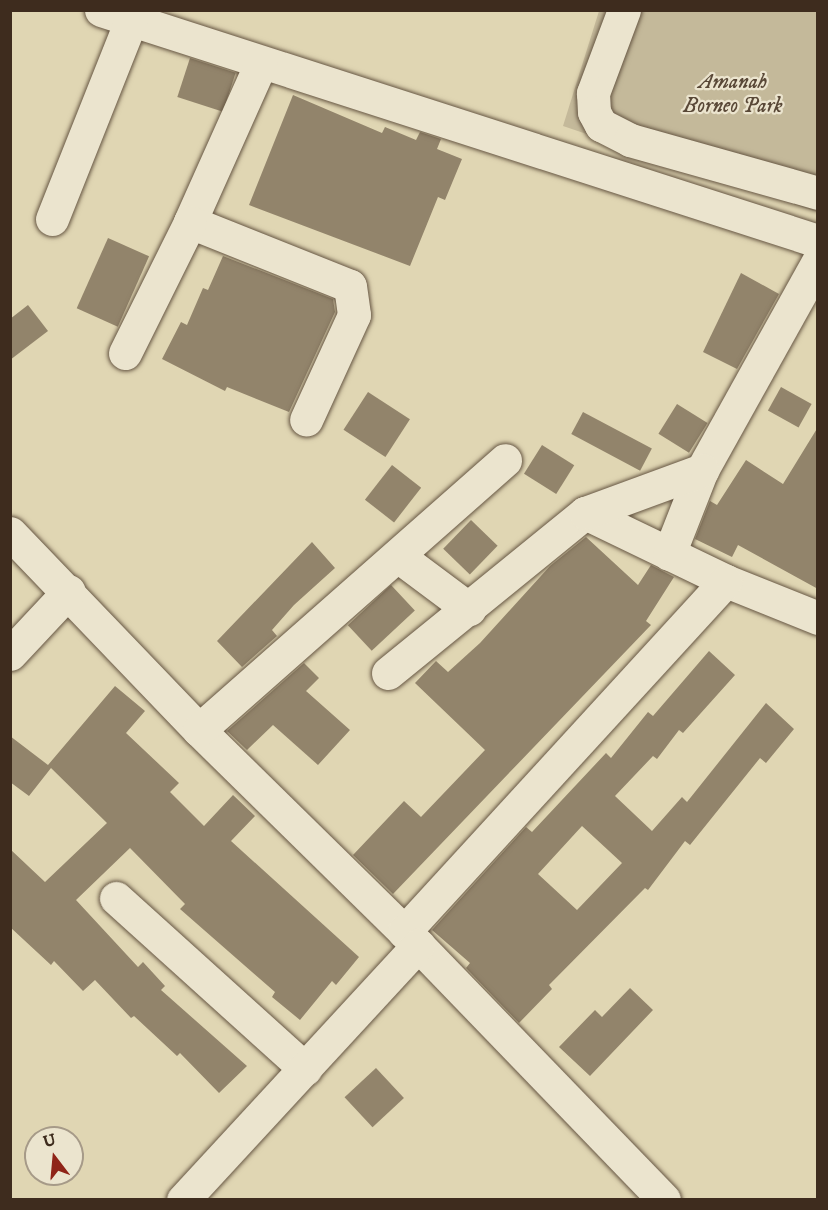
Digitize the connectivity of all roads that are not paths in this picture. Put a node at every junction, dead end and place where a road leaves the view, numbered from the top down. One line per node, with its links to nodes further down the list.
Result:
1 (624, 10): 4 (street)
2 (116, 15): 3 (street); 5 (street)
3 (261, 63): 6 (street); 7 (street)
4 (818, 193)
5 (52, 219)
6 (190, 222): 9 (street); 10 (street)
7 (818, 241)
8 (818, 261): 12 (street)
9 (125, 353)
10 (306, 420)
11 (505, 459): 16 (street)
12 (702, 470): 13 (street); 15 (street)
13 (585, 513): 15 (street); 19 (street)
14 (10, 533): 18 (street)
15 (669, 554): 17 (street)
16 (398, 555): 19 (street); 23 (street)
17 (726, 581): 20 (street); 25 (street)
18 (69, 591): 21 (street); 23 (street)
19 (469, 609): 22 (street)
20 (818, 618)
21 (10, 654)
22 (388, 674)
23 (199, 730): 25 (street)
24 (116, 898): 26 (street)
25 (411, 939): 26 (street); 28 (street)
26 (305, 1069): 27 (street)
27 (183, 1200)
28 (664, 1200)

